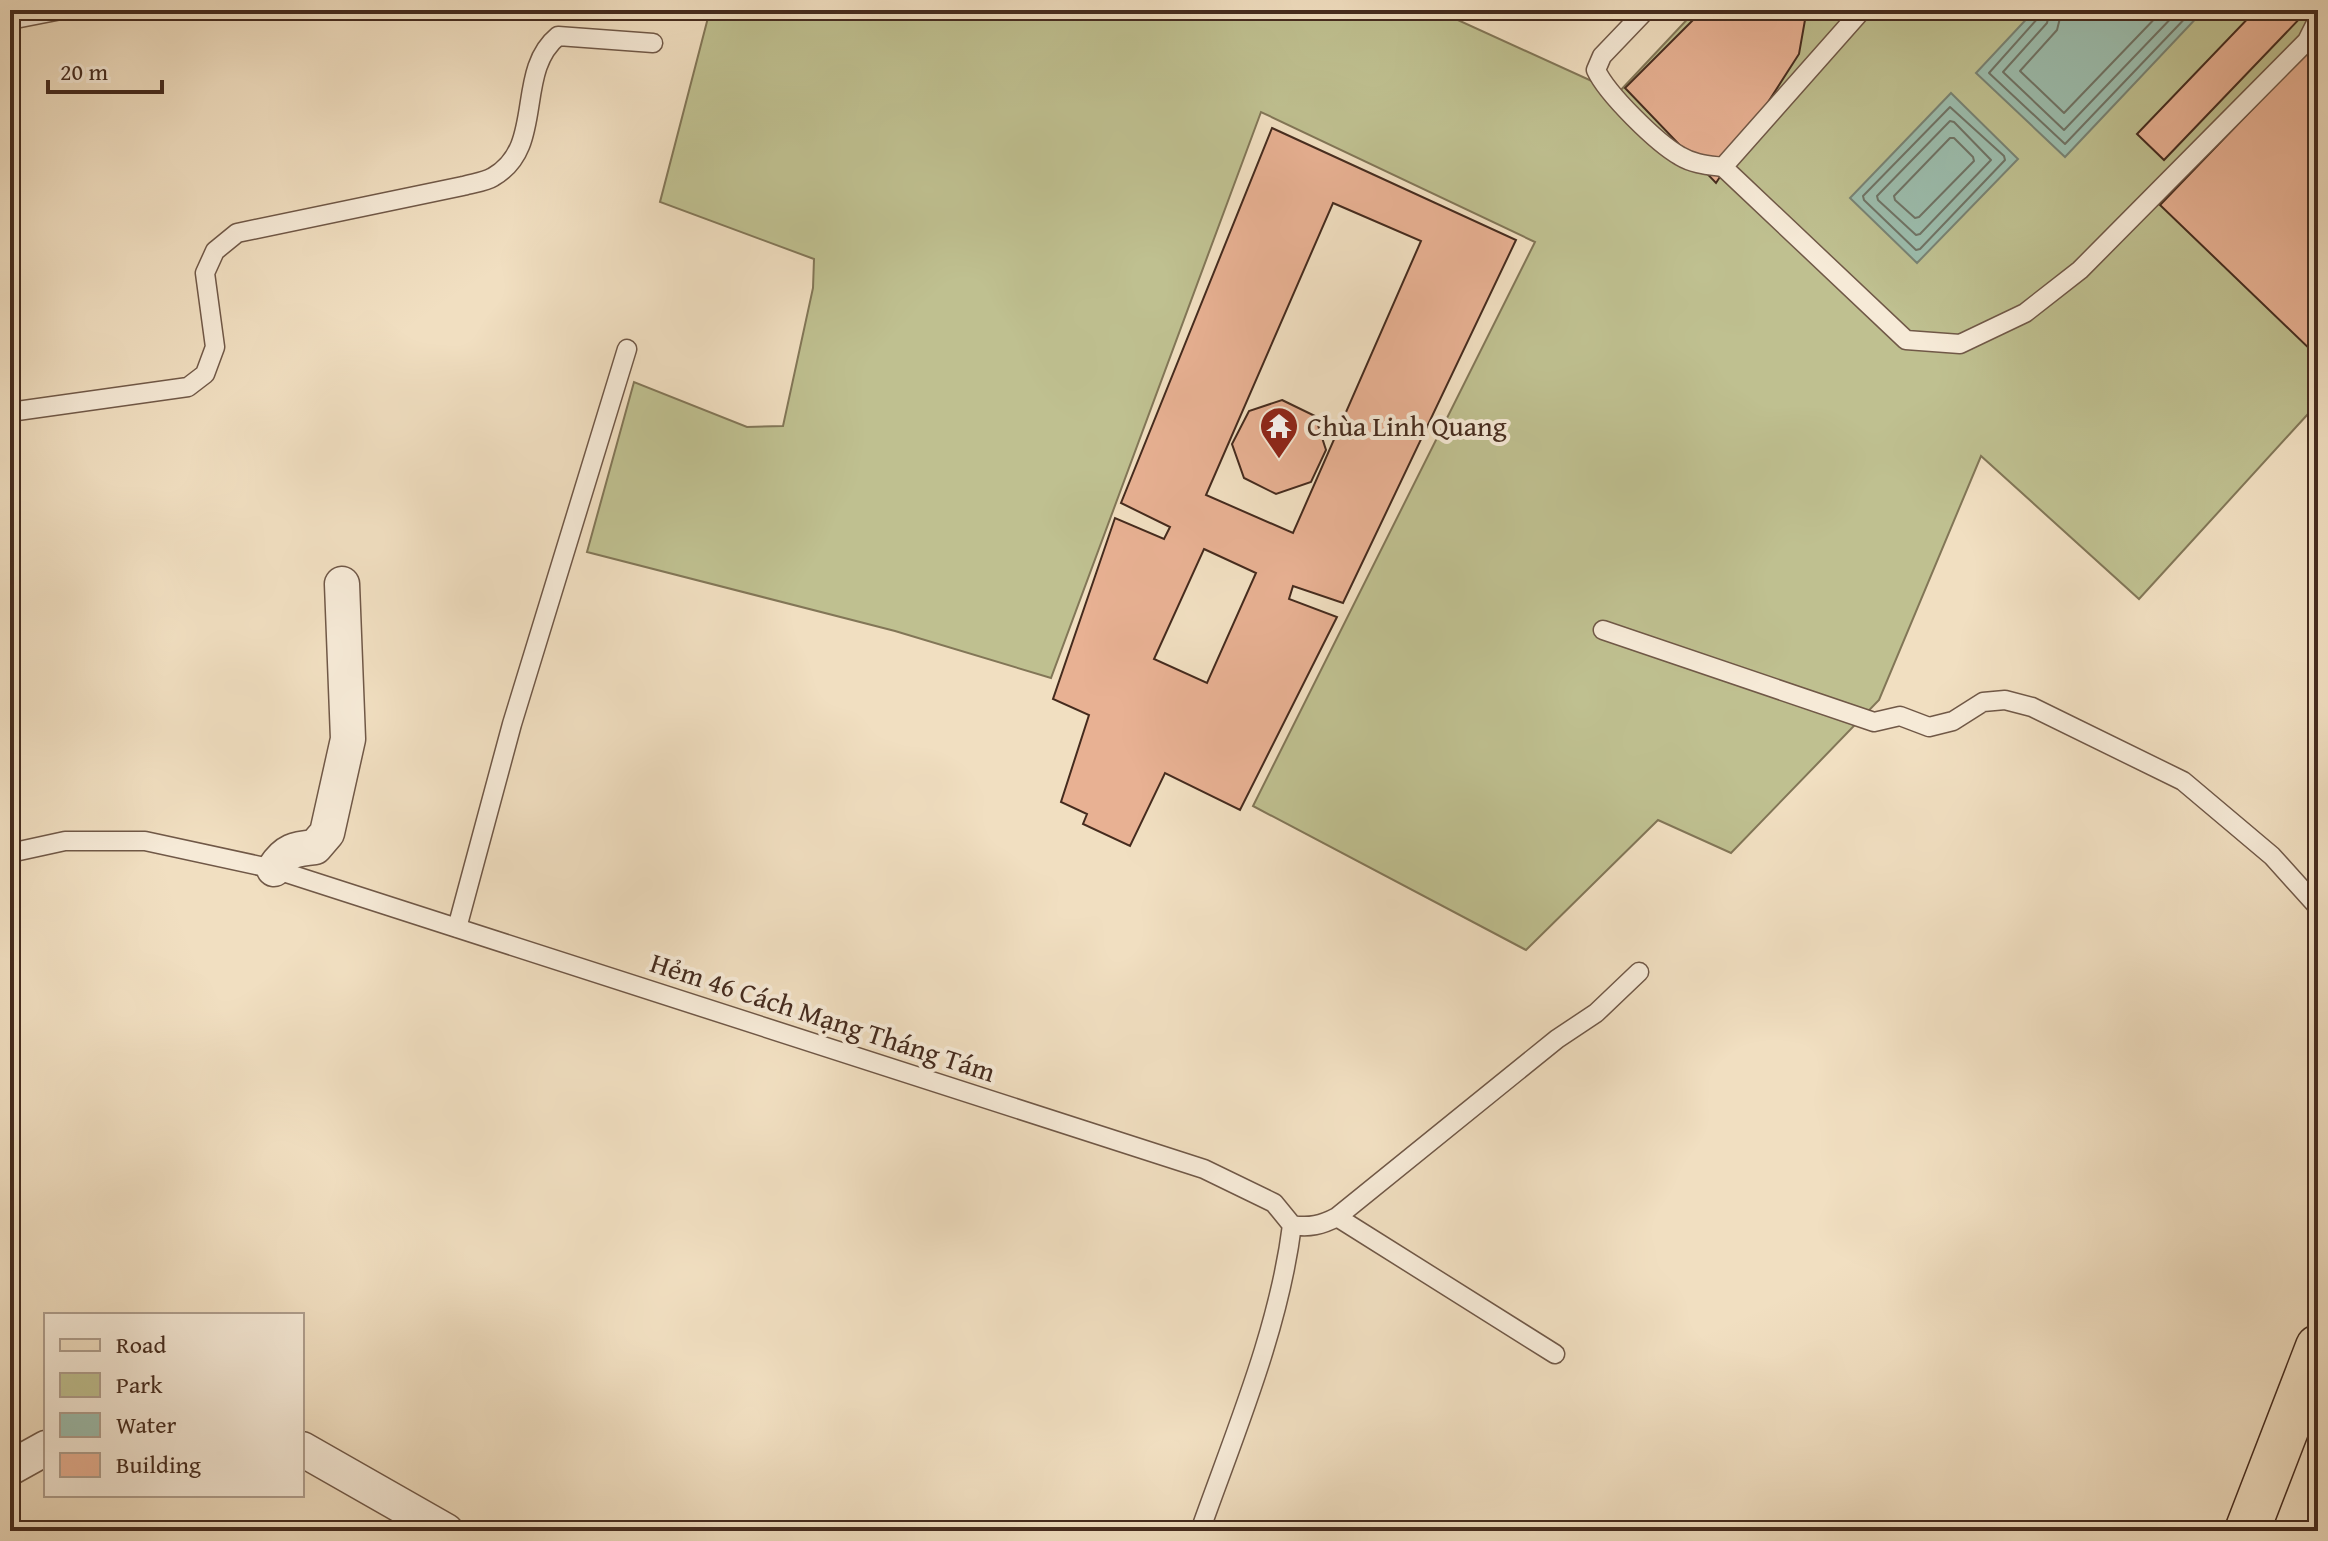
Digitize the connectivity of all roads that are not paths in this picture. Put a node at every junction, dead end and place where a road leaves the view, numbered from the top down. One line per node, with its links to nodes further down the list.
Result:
1 (61, 10): 5 (lane)
2 (1646, 10): 7 (lane)
3 (1862, 10): 7 (lane)
4 (2318, 19): 7 (lane)
5 (10, 20)
6 (653, 43): 9 (lane)
7 (1723, 167)
8 (627, 349): 15 (lane)
9 (10, 412)
10 (342, 584): 13 (street)
11 (1603, 630): 14 (lane)
12 (10, 853): 13 (lane, Hẻm 46 Cách Mạng Tháng Tám)
13 (274, 869): 15 (lane, Hẻm 46 Cách Mạng Tháng Tám)
14 (2318, 907)
15 (457, 928): 18 (lane, Hẻm 46 Cách Mạng Tháng Tám)
16 (1639, 972): 17 (lane)
17 (1337, 1217): 18 (lane); 20 (lane)
18 (1292, 1225): 25 (lane)
19 (2318, 1347): 26 (main road)
20 (1555, 1354)
21 (44, 1449): 23 (street)
22 (304, 1450): 24 (street)
23 (10, 1468)
24 (446, 1531)
25 (1200, 1531)
26 (2247, 1531)

